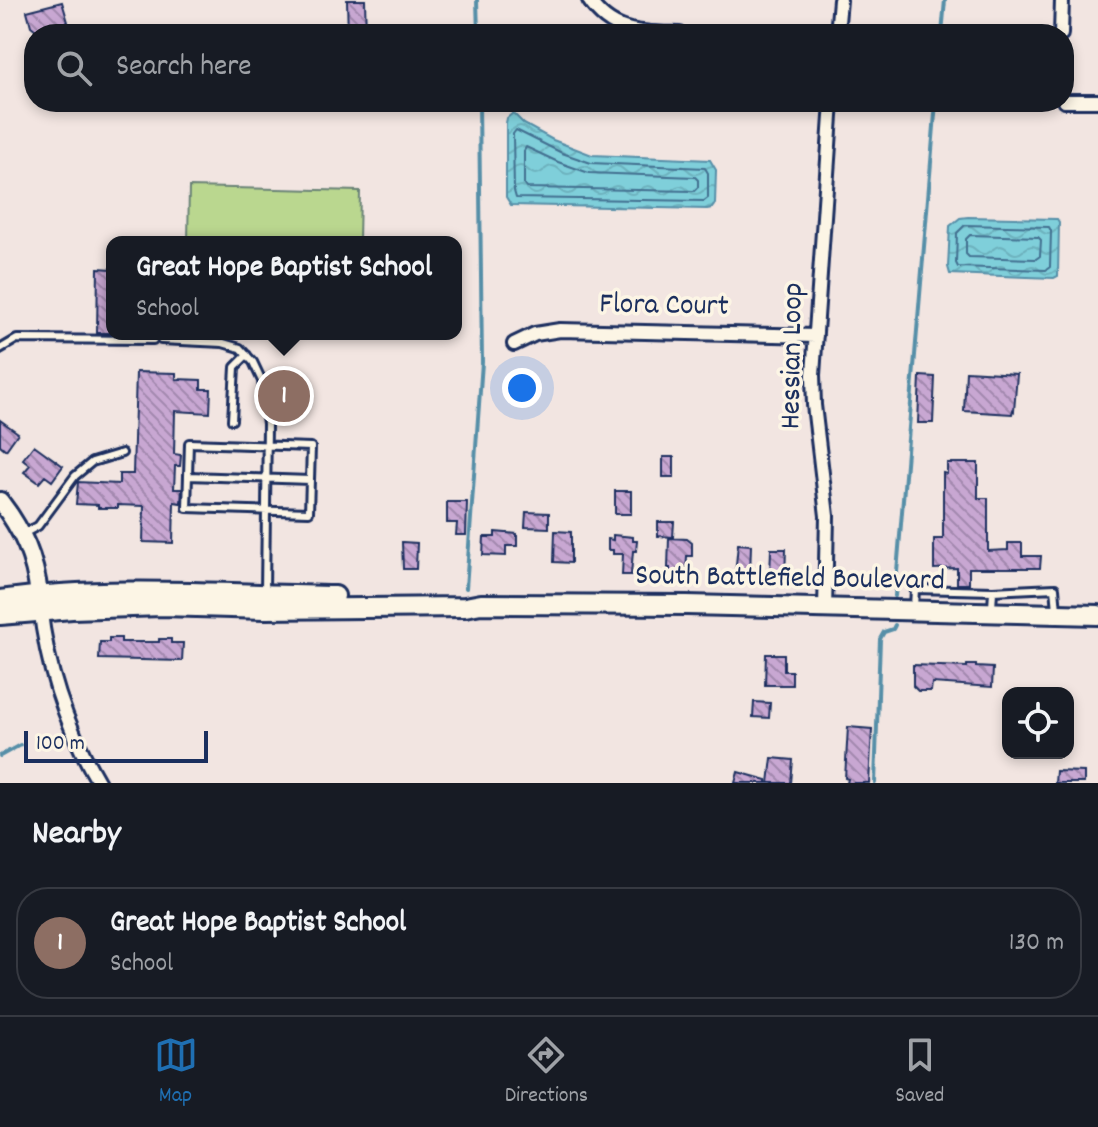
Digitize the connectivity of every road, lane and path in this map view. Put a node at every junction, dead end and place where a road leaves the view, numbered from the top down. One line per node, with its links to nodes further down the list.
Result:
1 (589, 0): 4 (street)
2 (840, 0): 5 (street)
3 (1062, 0): 6 (street)
4 (615, 24)
5 (838, 24)
6 (1061, 24)
7 (1074, 101): 8 (street)
8 (1098, 101)
9 (831, 112): 10 (street, Hessian Loop)
10 (816, 336): 13 (street, Flora Court); 29 (street, Hessian Loop)
11 (106, 340): 14 (lane)
12 (157, 340): 15 (lane)
13 (514, 344)
14 (0, 349)
15 (247, 355): 16 (lane); 17 (lane)
16 (232, 420)
17 (267, 445): 19 (lane); 20 (lane); 21 (lane)
18 (122, 453): 24 (lane)
19 (188, 476): 20 (lane); 23 (lane)
20 (267, 479): 21 (lane); 23 (lane)
21 (310, 480): 23 (lane)
22 (0, 501): 24 (street)
23 (266, 511): 27 (lane)
24 (23, 534): 28 (street)
25 (993, 591): 30 (lane); 31 (lane); 32 (lane)
26 (0, 600): 28 (main road, South Battlefield Boulevard)
27 (265, 602): 28 (main road, South Battlefield Boulevard); 29 (main road, South Battlefield Boulevard)
28 (40, 603): 33 (main road, South Battlefield Boulevard); 35 (street)
29 (825, 610): 30 (main road, South Battlefield Boulevard)
30 (914, 611): 31 (main road, South Battlefield Boulevard)
31 (992, 613): 32 (main road, South Battlefield Boulevard)
32 (1057, 614): 34 (main road, South Battlefield Boulevard)
33 (0, 615)
34 (1098, 615)
35 (99, 783)

